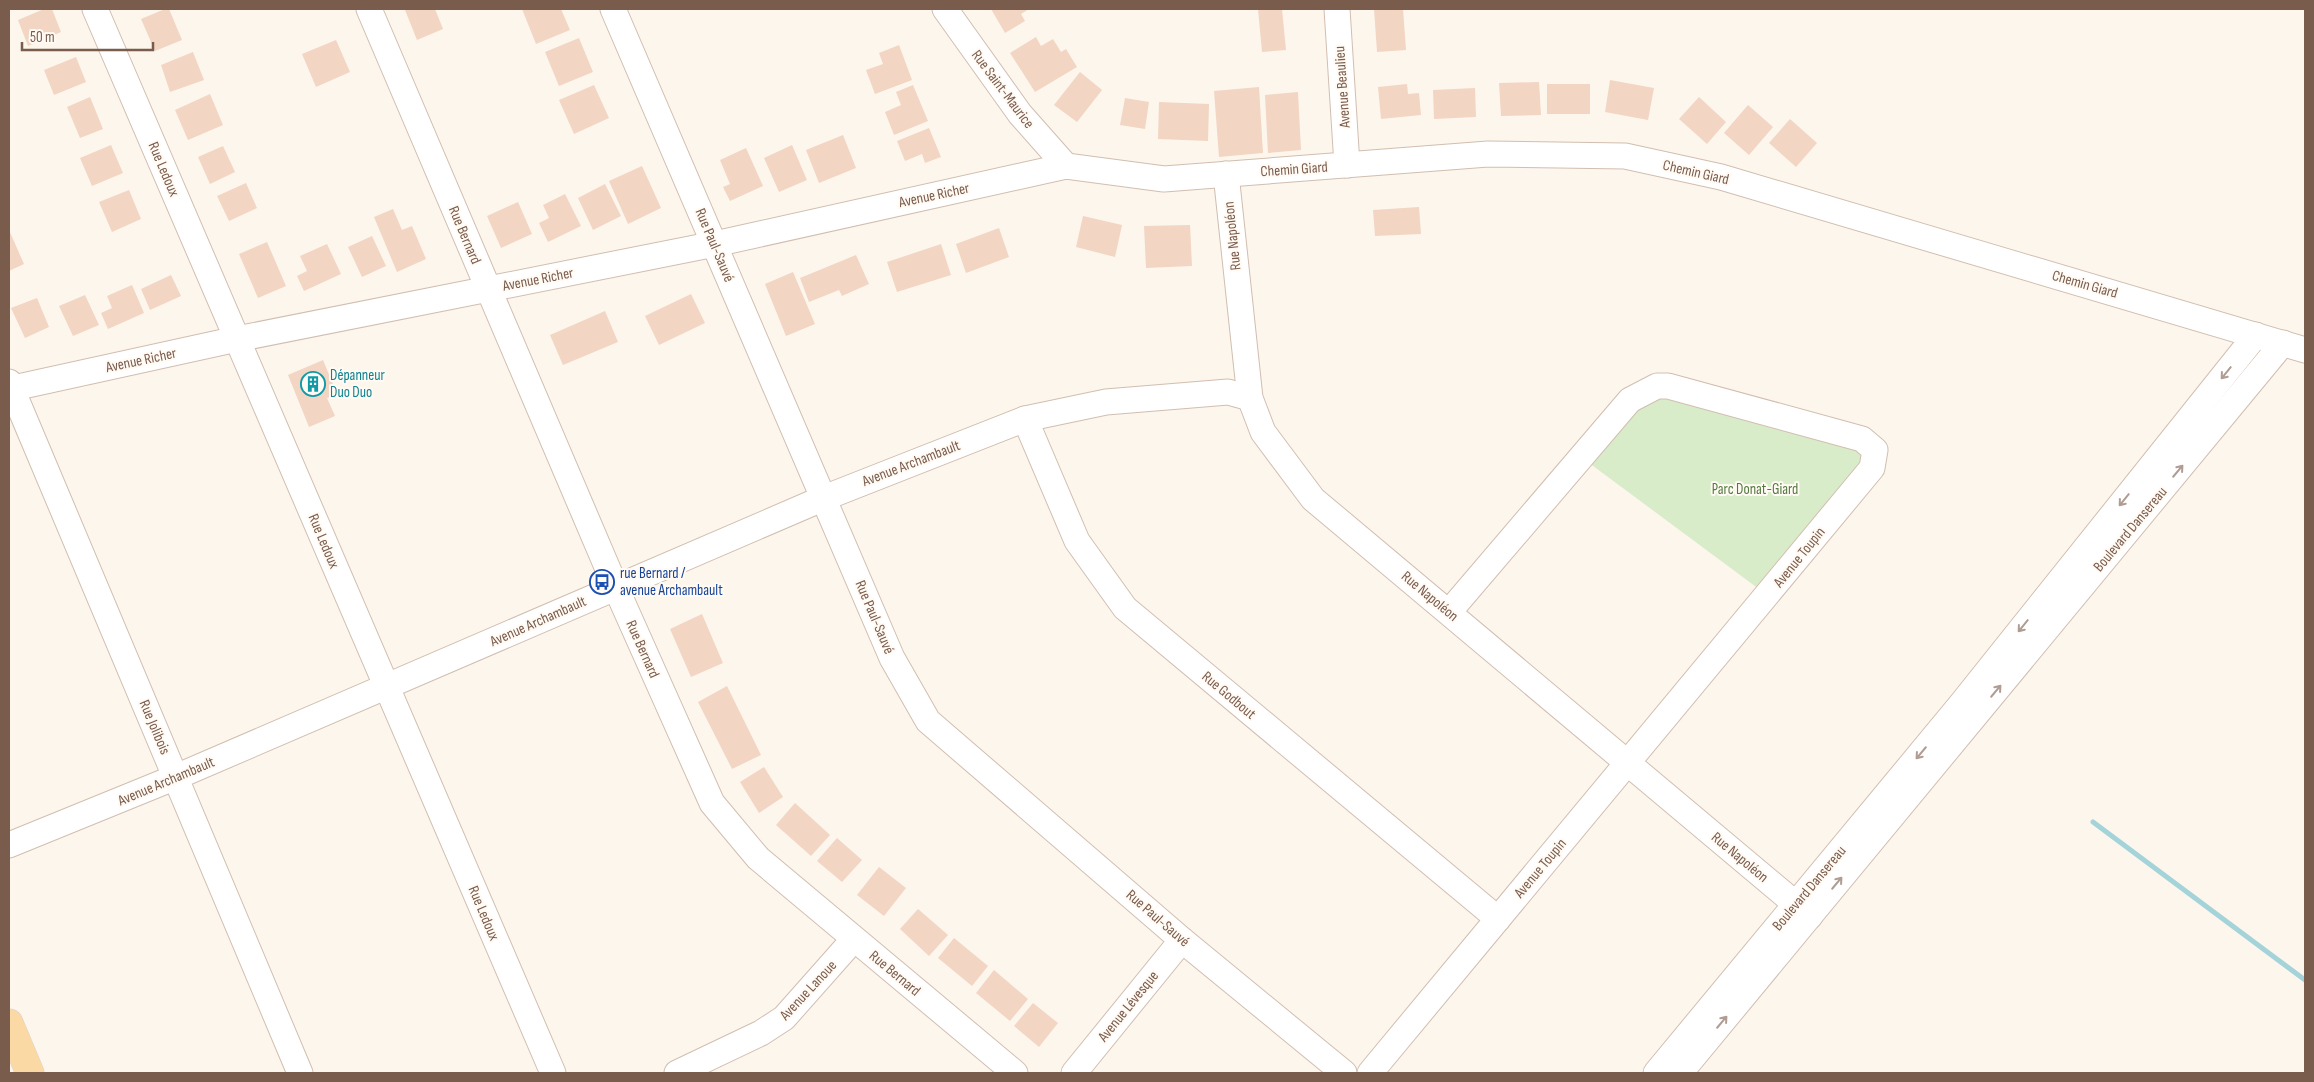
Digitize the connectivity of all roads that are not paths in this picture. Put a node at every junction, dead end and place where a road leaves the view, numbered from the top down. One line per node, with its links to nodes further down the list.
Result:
1 (95, 9): 12 (street, Rue Ledoux)
2 (369, 9): 10 (street, Rue Bernard)
3 (613, 9): 9 (street, Rue Paul-Sauvé)
4 (945, 9): 7 (street, Rue Saint-Maurice)
5 (1337, 9): 6 (street, Avenue Beaulieu)
6 (1347, 165): 8 (street, Chemin Giard); 11 (street, Chemin Giard)
7 (1066, 166): 8 (street, Chemin Giard); 9 (street, Avenue Richer)
8 (1226, 174): 15 (street, Rue Napoléon)
9 (715, 244): 10 (street, Avenue Richer); 17 (street, Rue Paul-Sauvé)
10 (488, 288): 12 (street, Avenue Richer); 18 (street, Rue Bernard)
11 (2256, 335): 13 (street, Chemin Giard); 21 (street, Boulevard Dansereau, one-way to 21)
12 (237, 339): 14 (street, Avenue Richer); 20 (street, Rue Ledoux)
13 (2294, 346): 21 (street, Boulevard Dansereau, one-way to 13)
14 (10, 386): 23 (street, Rue Jolibois)
15 (1250, 398): 16 (street, Avenue Archambault); 19 (street, Rue Napoléon)
16 (1026, 419): 17 (street, Avenue Archambault); 26 (street, Rue Godbout)
17 (824, 498): 18 (street, Avenue Archambault); 28 (street, Rue Paul-Sauvé)
18 (616, 588): 20 (street, Avenue Archambault); 27 (street, Rue Bernard)
19 (1448, 612): 22 (street, Rue Napoléon); 22 (street, Avenue Toupin)
20 (387, 687): 23 (street, Avenue Archambault); 33 (street, Rue Ledoux)
21 (1969, 708): 25 (street, Boulevard Dansereau)
22 (1628, 762): 25 (street, Rue Napoléon); 26 (street, Avenue Toupin)
23 (176, 777): 24 (street, Avenue Archambault); 32 (street, Rue Jolibois)
24 (9, 845)
25 (1803, 910): 30 (street, Boulevard Dansereau)
26 (1498, 919): 38 (street, Avenue Toupin)
27 (854, 939): 34 (street, Avenue Lanoue); 35 (street, Rue Bernard)
28 (1182, 940): 36 (street, Avenue Lévesque); 37 (street, Rue Paul-Sauvé)
29 (9, 1023): 31 (main road)
30 (1698, 1037): 39 (street, Boulevard Dansereau); 40 (street, Boulevard Dansereau)
31 (30, 1073)
32 (300, 1073)
33 (553, 1073)
34 (677, 1073)
35 (1015, 1073)
36 (1074, 1073)
37 (1344, 1073)
38 (1370, 1073)
39 (1656, 1073)
40 (1680, 1073)

